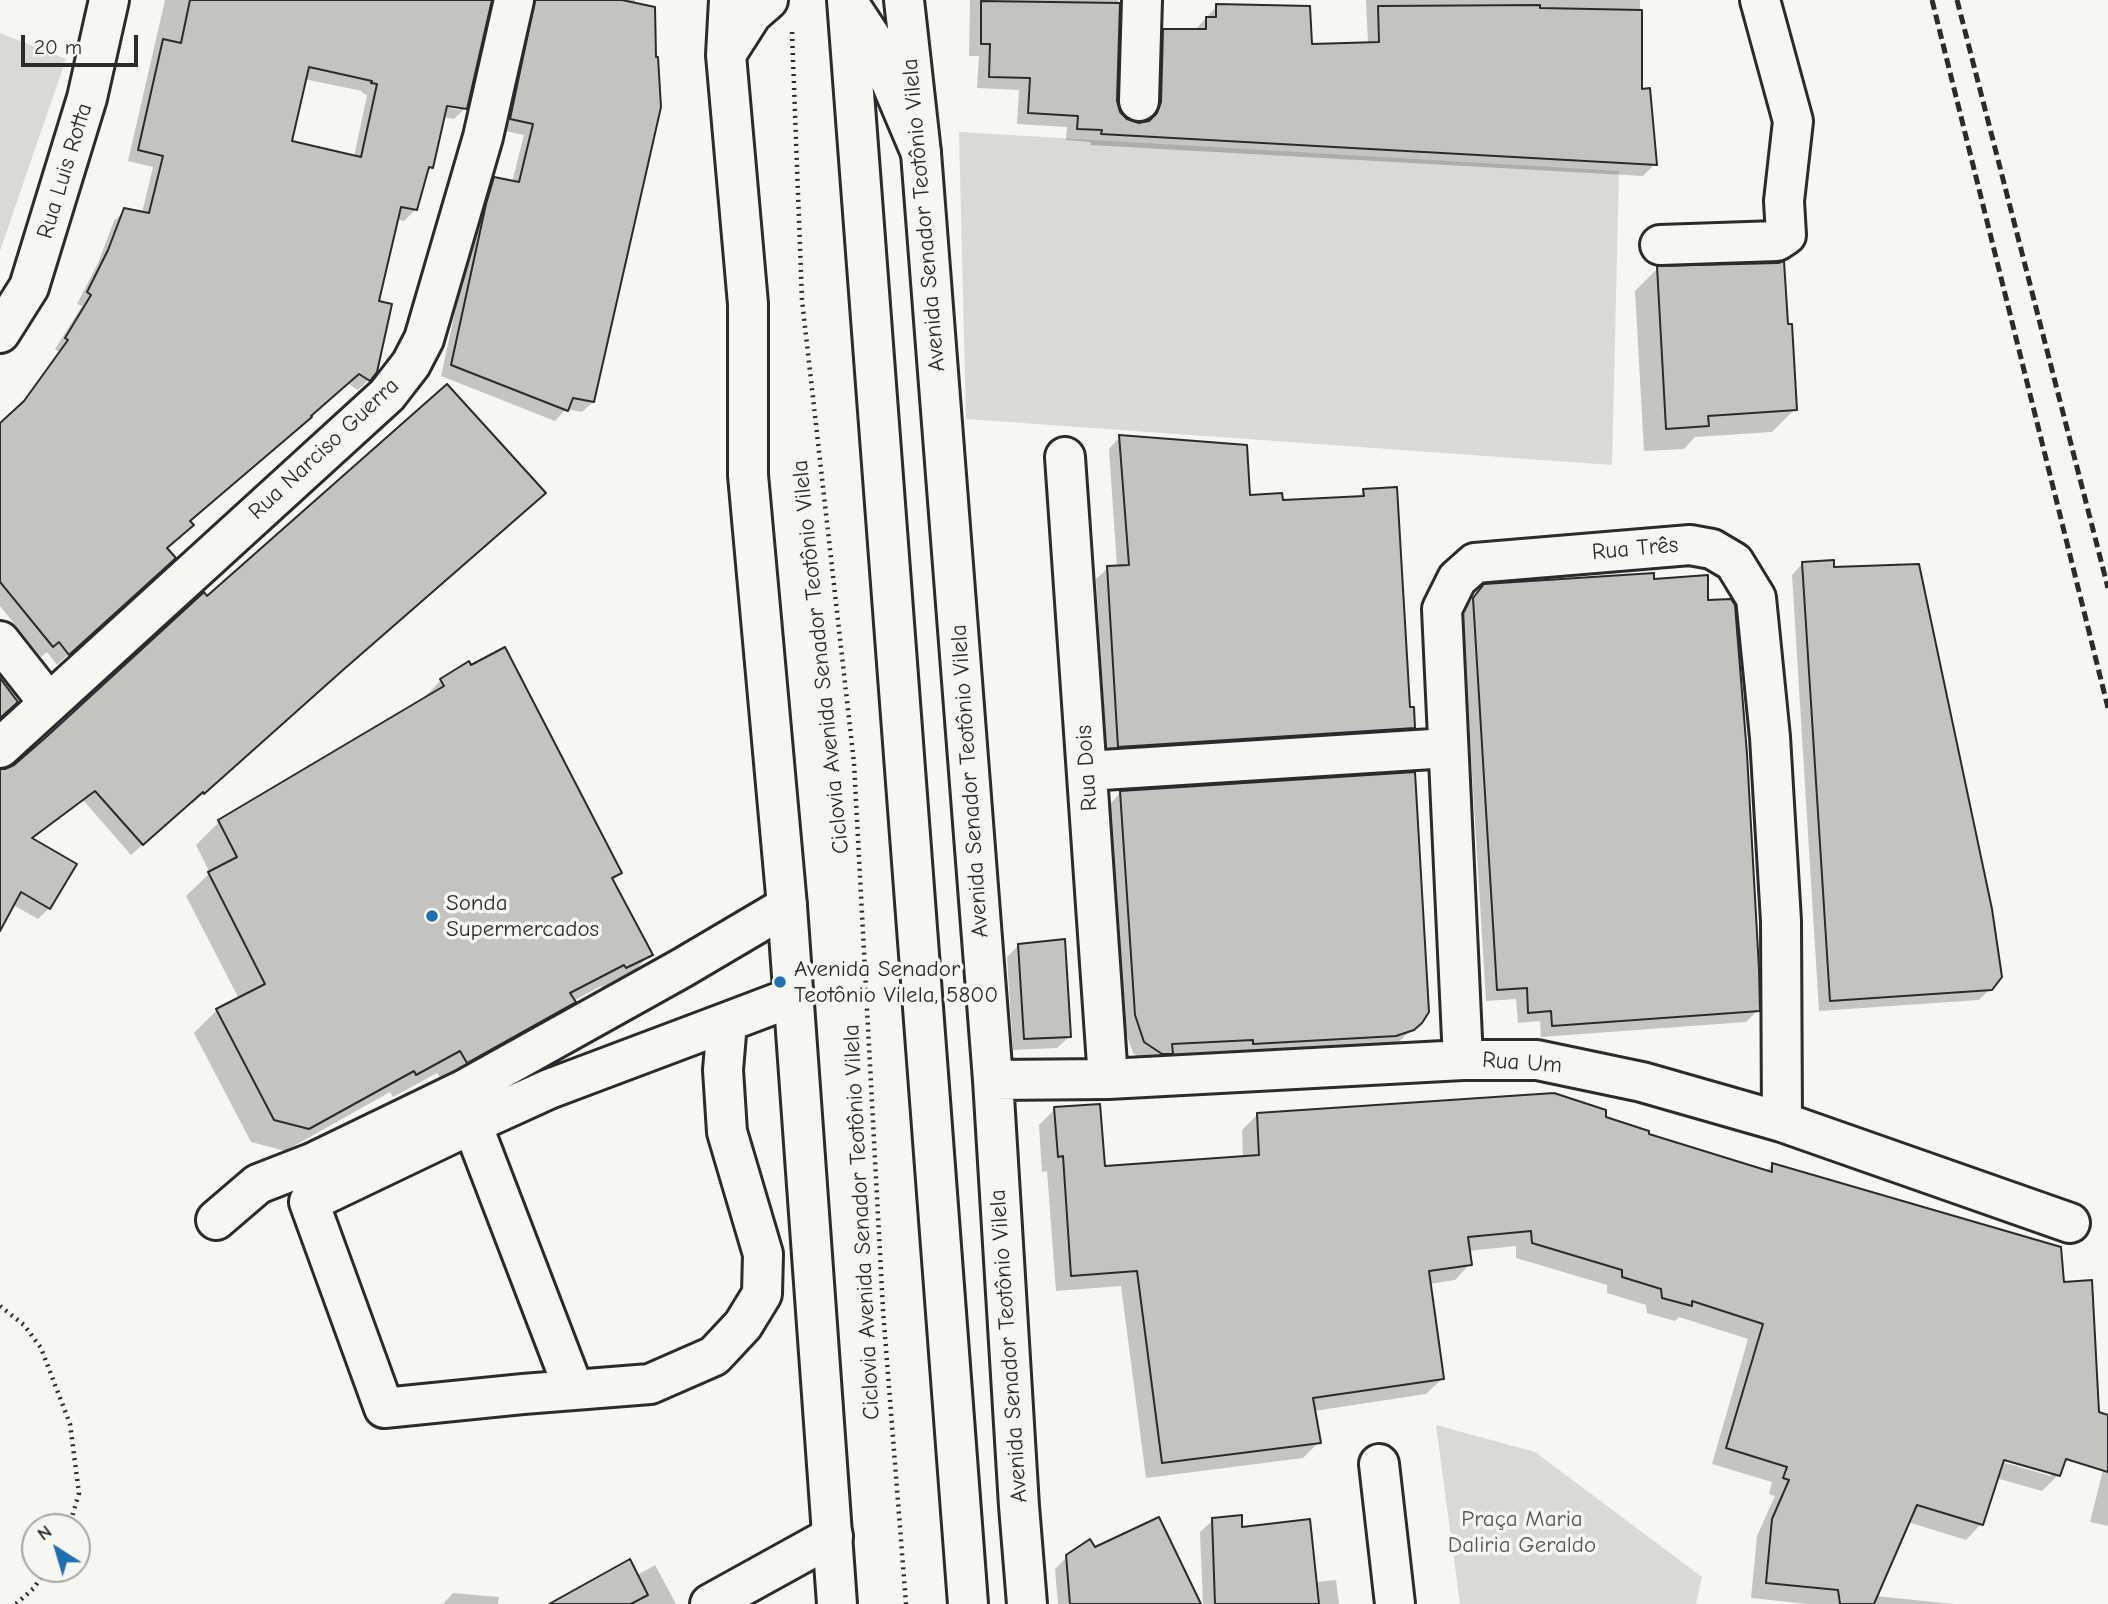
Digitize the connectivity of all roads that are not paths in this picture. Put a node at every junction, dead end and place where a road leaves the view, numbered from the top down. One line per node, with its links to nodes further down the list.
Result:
1 (109, 0): 13 (street, Rua Luis Rotta)
2 (514, 0): 16 (street, Rua Narciso Guerra)
3 (729, 0): 9 (street)
4 (847, 0): 11 (street); 35 (street)
5 (904, 0): 11 (street, Avenida Senador Teotônio Vilela)
6 (1142, 0): 10 (street)
7 (1760, 0): 12 (street)
8 (780, 14): 9 (street)
9 (726, 55): 20 (street)
10 (1139, 101)
11 (920, 153): 25 (street, Avenida Senador Teotônio Vilela)
12 (1660, 245)
13 (0, 333)
14 (1065, 457): 19 (street, Rua Dois)
15 (0, 641): 16 (street)
16 (48, 702): 17 (street, Rua Narciso Guerra)
17 (0, 748)
18 (1448, 748): 19 (street); 23 (street, Rua Três); 26 (street, Rua Três)
19 (1087, 771): 24 (street, Rua Dois)
20 (787, 906): 21 (street); 28 (street)
21 (793, 997): 22 (street); 32 (street)
22 (727, 1022): 27 (street); 30 (street)
23 (1463, 1060): 24 (street, Rua Um); 26 (street, Rua Um)
24 (1108, 1079): 25 (street, Rua Um)
25 (993, 1080): 36 (street, Avenida Senador Teotônio Vilela)
26 (1782, 1122): 29 (street, Rua Um)
27 (472, 1124): 30 (street); 30 (street)
28 (216, 1220)
29 (2070, 1223)
30 (574, 1390)
31 (1379, 1464): 37 (street)
32 (833, 1536): 33 (street); 34 (street)
33 (710, 1604)
34 (837, 1604)
35 (968, 1604)
36 (1027, 1604)
37 (1395, 1604)

